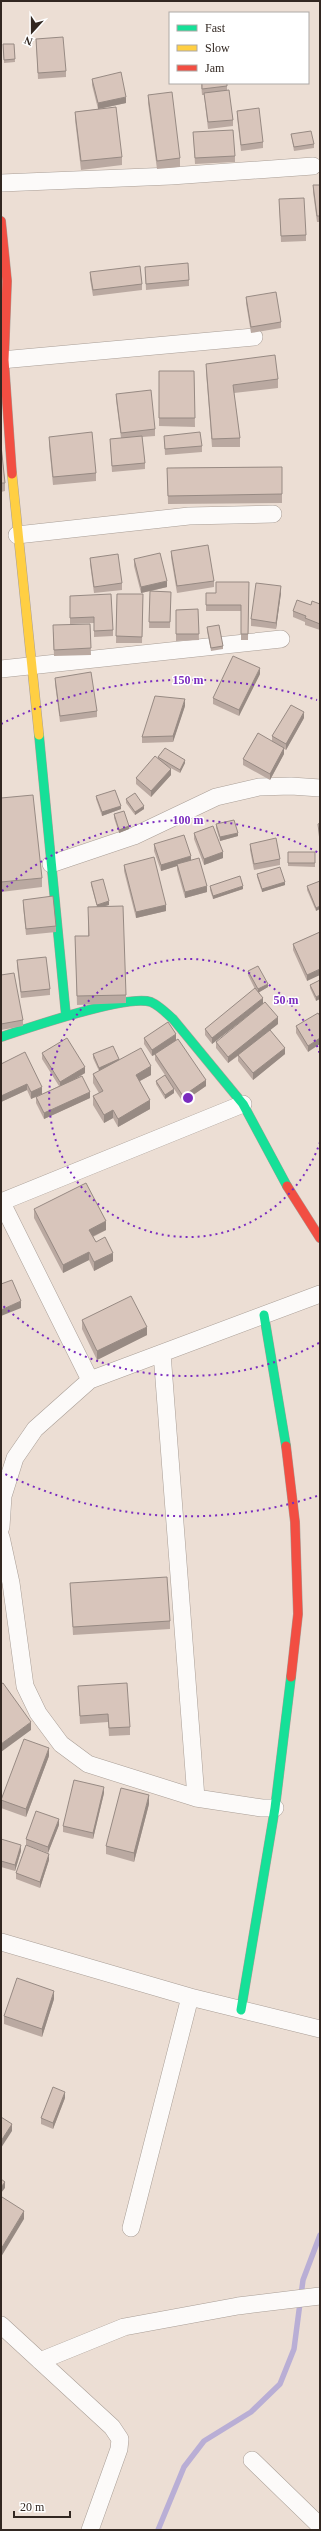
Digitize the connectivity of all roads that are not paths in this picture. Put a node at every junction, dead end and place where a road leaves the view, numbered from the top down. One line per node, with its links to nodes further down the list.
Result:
1 (313, 166): 2 (street)
2 (1, 183)
3 (1, 221): 5 (street)
4 (254, 337): 5 (street)
5 (3, 360): 7 (street)
6 (273, 514): 7 (street)
7 (17, 535): 9 (street)
8 (281, 639): 9 (street)
9 (32, 666): 10 (street); 12 (street)
10 (1, 669)
11 (320, 788): 12 (street)
12 (51, 864): 13 (street)
13 (66, 1016): 14 (street); 15 (street)
14 (1, 1037)
15 (243, 1104): 16 (street); 17 (street)
16 (1, 1202): 21 (street)
17 (320, 1238)
18 (320, 1294): 19 (street)
19 (264, 1315): 20 (street); 26 (street)
20 (162, 1353): 21 (street); 25 (street)
21 (90, 1380): 22 (street)
22 (1, 1528)
23 (1, 1537): 24 (street)
24 (6, 1584): 25 (street)
25 (196, 1798): 26 (street)
26 (275, 1808): 29 (street)
27 (1, 1942): 28 (street)
28 (190, 1997): 29 (street); 31 (street)
29 (241, 2010): 30 (street)
30 (320, 2029)
31 (131, 2228)
32 (320, 2296): 34 (street)
33 (1, 2325): 34 (street)
34 (40, 2361): 37 (street)
35 (252, 2460): 36 (street)
36 (320, 2526)
37 (90, 2530)

